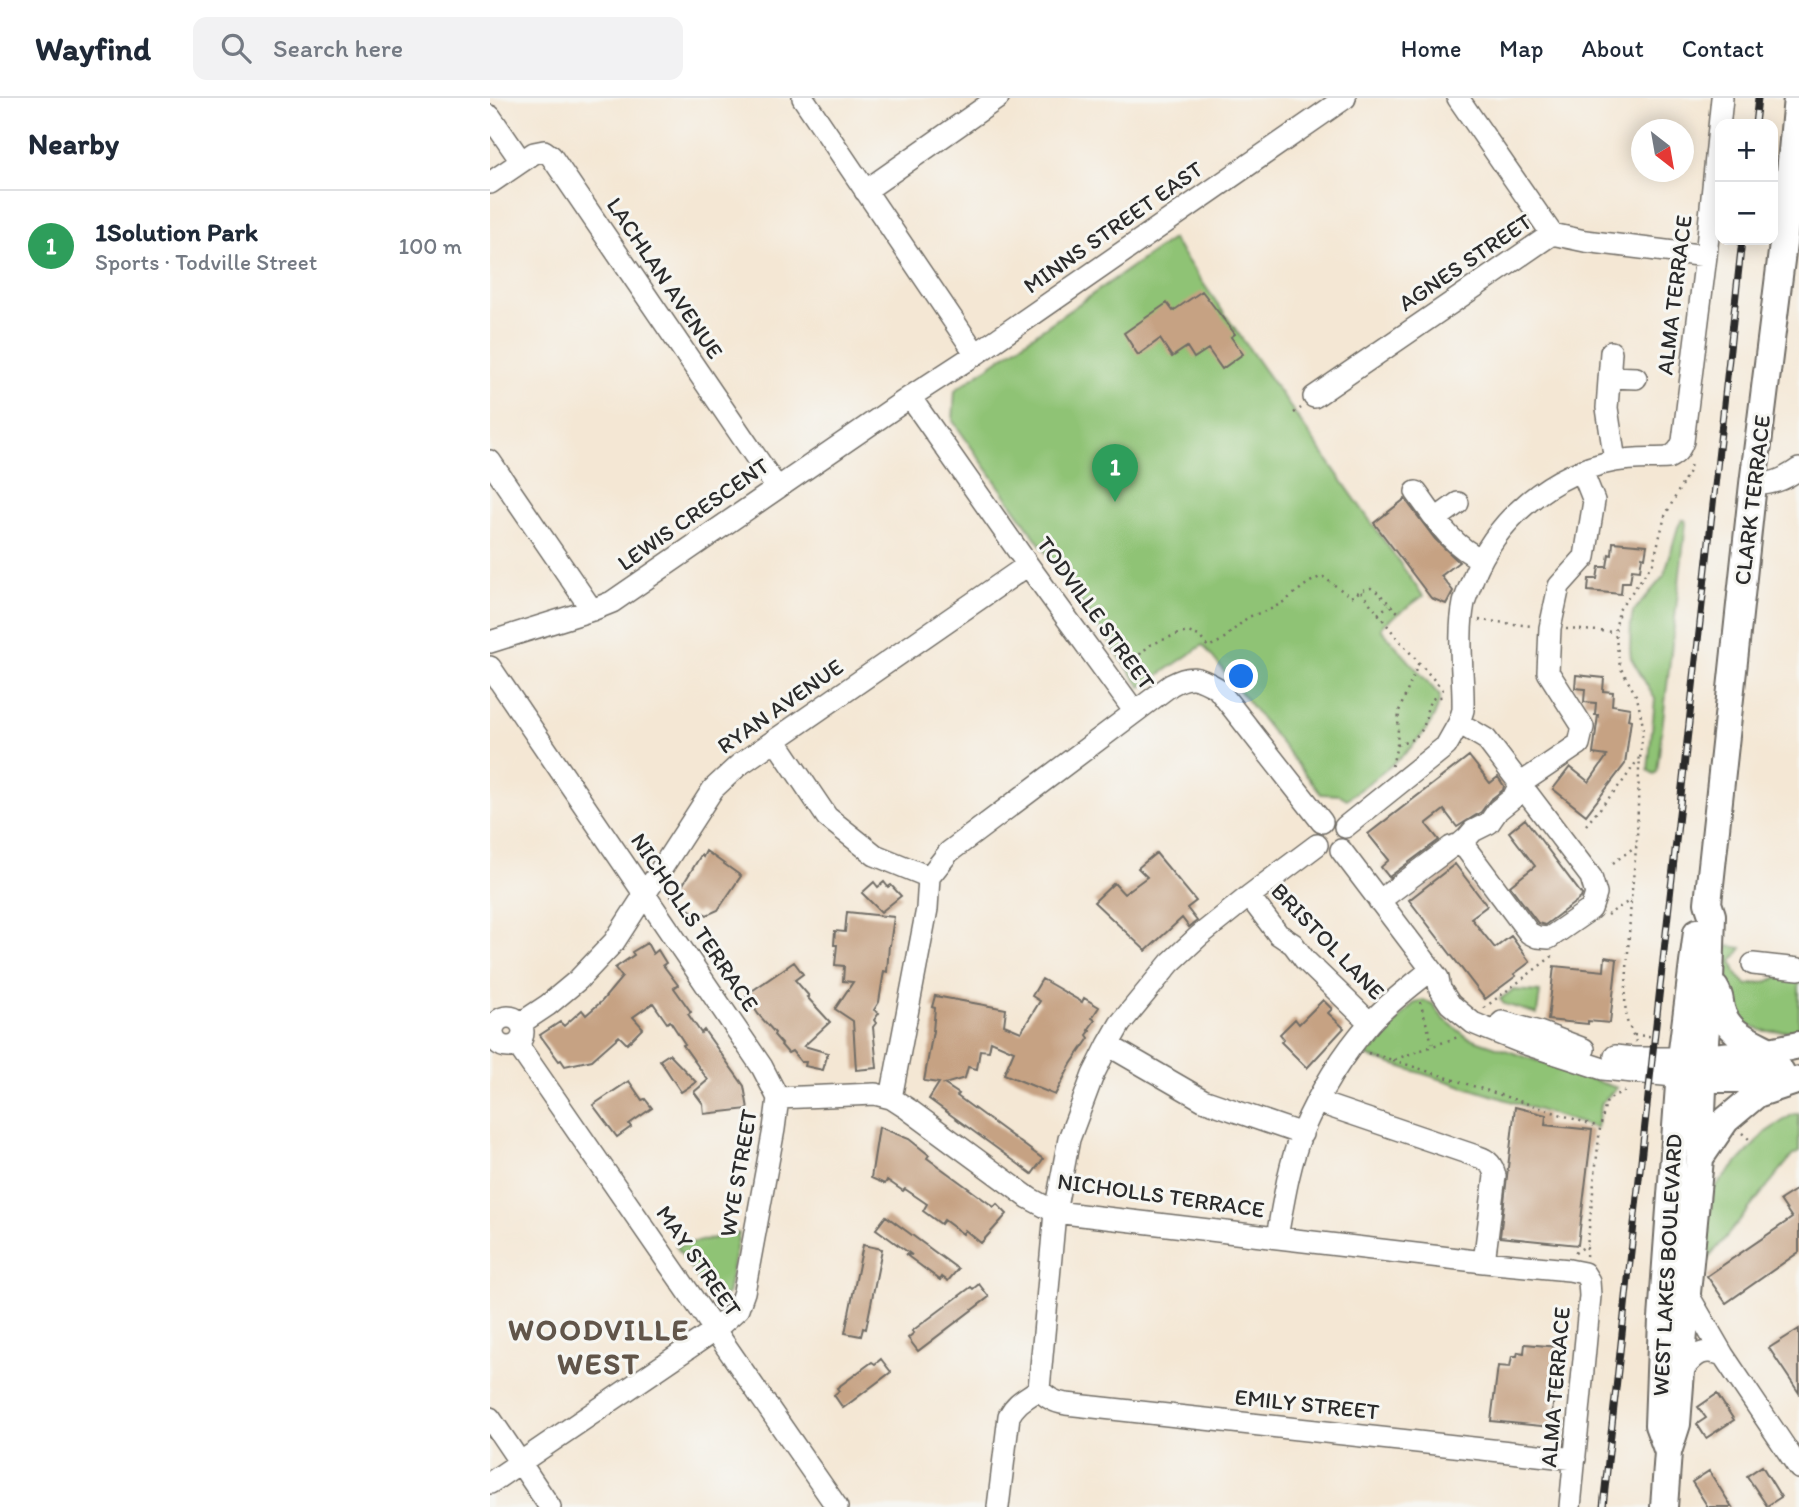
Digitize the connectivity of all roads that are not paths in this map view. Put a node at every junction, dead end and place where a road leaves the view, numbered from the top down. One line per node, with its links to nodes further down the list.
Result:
1 (803, 98): 10 (street)
2 (998, 98): 10 (street)
3 (1345, 98): 15 (street, MINNS STREET EAST)
4 (1458, 98): 11 (street)
5 (1722, 98): 13 (street, ALMA TERRACE)
6 (1797, 98): 12 (main road, CLARK TERRACE)
7 (490, 116): 8 (street)
8 (521, 161): 9 (street, LACHLAN AVENUE); 25 (street, LACHLAN AVENUE)
9 (490, 183)
10 (865, 191): 15 (street)
11 (1552, 234): 13 (street, AGNES STREET); 19 (street, AGNES STREET)
12 (1791, 238): 24 (main road, CLARK TERRACE)
13 (1706, 256): 21 (street, ALMA TERRACE)
14 (1611, 352): 16 (street)
15 (975, 354): 18 (street, MINNS STREET EAST)
16 (1610, 377): 17 (street); 21 (street)
17 (1636, 379)
18 (910, 397): 25 (street, LEWIS CRESCENT); 30 (street, TODVILLE STREET)
19 (1314, 397)
20 (490, 461): 31 (street)
21 (1615, 461): 23 (street)
22 (1799, 469): 24 (street)
23 (1582, 471): 29 (street); 37 (street)
24 (1753, 484): 47 (main road, CLARK TERRACE)
25 (777, 488): 31 (street, LEWIS CRESCENT)
26 (1416, 492): 28 (street)
27 (1458, 503): 28 (street)
28 (1436, 519): 29 (street)
29 (1481, 559): 35 (street)
30 (1028, 565): 34 (street, TODVILLE STREET); 36 (street, RYAN AVENUE)
31 (592, 610): 32 (street, LEWIS CRESCENT)
32 (490, 642)
33 (490, 667): 44 (street, NICHOLLS TERRACE)
34 (1135, 712): 38 (street, TODVILLE STREET); 43 (street)
35 (1459, 723): 37 (street); 39 (street)
36 (775, 740): 43 (street); 44 (street, RYAN AVENUE)
37 (1520, 785): 40 (street); 40 (street)
38 (1322, 822): 39 (street); 41 (street)
39 (1345, 827): 42 (street)
40 (1460, 844): 46 (street)
41 (1317, 845): 42 (street); 45 (street)
42 (1341, 850): 46 (street)
43 (929, 877): 63 (street)
44 (646, 895): 52 (street, RYAN AVENUE); 62 (street, NICHOLLS TERRACE)
45 (1249, 896): 53 (street, BRISTOL LANE); 56 (street)
46 (1380, 901): 50 (street)
47 (1708, 903): 51 (main road, CLARK TERRACE); 60 (main road, CLARK TERRACE)
48 (1753, 964): 49 (street)
49 (1799, 969)
50 (1435, 974): 53 (street); 60 (street)
51 (1710, 980): 58 (main road); 60 (main road, CLARK TERRACE)
52 (504, 1015): 54 (street); 55 (street)
53 (1370, 1023): 64 (street)
54 (492, 1041): 55 (street)
55 (517, 1044): 72 (street, MAY STREET)
56 (1108, 1045): 65 (street); 67 (street)
57 (1799, 1045): 58 (main road)
58 (1770, 1051): 60 (main road)
59 (1799, 1067): 60 (main road)
60 (1692, 1068): 66 (main road, WEST LAKES BOULEVARD); 77 (main road, WEST LAKES BOULEVARD)
61 (1799, 1080): 66 (main road, WEST LAKES BOULEVARD)
62 (778, 1098): 63 (street, NICHOLLS TERRACE); 72 (street, WYE STREET)
63 (891, 1098): 67 (street, NICHOLLS TERRACE)
64 (1317, 1102): 65 (street); 69 (street)
65 (1302, 1134): 68 (street)
66 (1700, 1159): 71 (main road, WEST LAKES BOULEVARD)
67 (1055, 1212): 68 (street, NICHOLLS TERRACE); 75 (street)
68 (1277, 1237): 69 (street, NICHOLLS TERRACE)
69 (1484, 1262): 70 (street, NICHOLLS TERRACE)
70 (1584, 1273): 78 (street, ALMA TERRACE)
71 (1686, 1293): 73 (street); 74 (main road, WEST LAKES BOULEVARD)
72 (715, 1330): 79 (street, WYE STREET); 83 (street, MAY STREET)
73 (1723, 1355): 74 (street); 80 (street)
74 (1680, 1372): 77 (main road, WEST LAKES BOULEVARD)
75 (1039, 1389): 78 (street, EMILY STREET); 84 (street)
76 (490, 1418): 79 (street)
77 (1668, 1452): 86 (main road, WEST LAKES BOULEVARD)
78 (1575, 1459): 85 (street, ALMA TERRACE)
79 (520, 1462): 81 (street, WYE STREET); 82 (street)
80 (1799, 1468)
81 (490, 1483)
82 (551, 1507)
83 (837, 1507)
84 (998, 1507)
85 (1570, 1507)
86 (1664, 1507)

